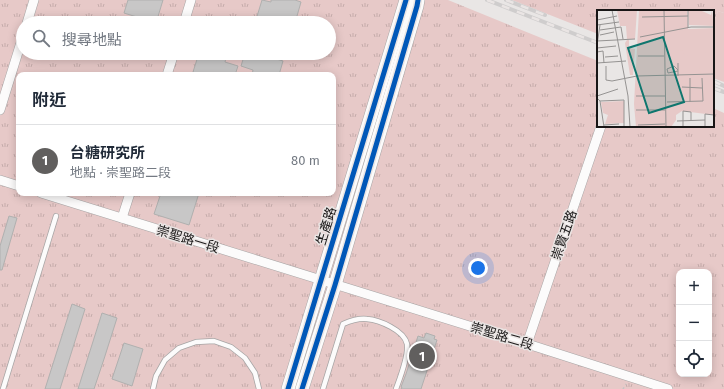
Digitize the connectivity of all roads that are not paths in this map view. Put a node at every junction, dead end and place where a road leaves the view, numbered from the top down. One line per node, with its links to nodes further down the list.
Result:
1 (34, 0): 5 (street)
2 (191, 0): 6 (street)
3 (406, 0): 18 (street, 生產路)
4 (418, 0): 19 (street, 生產路)
5 (29, 16)
6 (186, 16)
7 (16, 59): 10 (street)
8 (172, 60): 9 (street)
9 (168, 72)
10 (0, 110)
11 (601, 127): 20 (street, 崇賢五路)
12 (0, 180): 13 (street)
13 (16, 185)
14 (51, 196): 17 (street, 崇聖路一段)
15 (129, 196): 17 (street)
16 (56, 216): 21 (lane)
17 (122, 218): 18 (street, 崇聖路一段)
18 (322, 280): 19 (street, 崇聖路一段); 24 (street, 生產路)
19 (335, 285): 20 (street, 崇聖路二段); 25 (street, 生產路)
20 (527, 344): 28 (street, 崇聖路二段)
21 (3, 389)
22 (153, 389): 23 (lane)
23 (259, 389)
24 (288, 389)
25 (302, 389)
26 (323, 389): 27 (lane)
27 (396, 389)
28 (668, 389)

